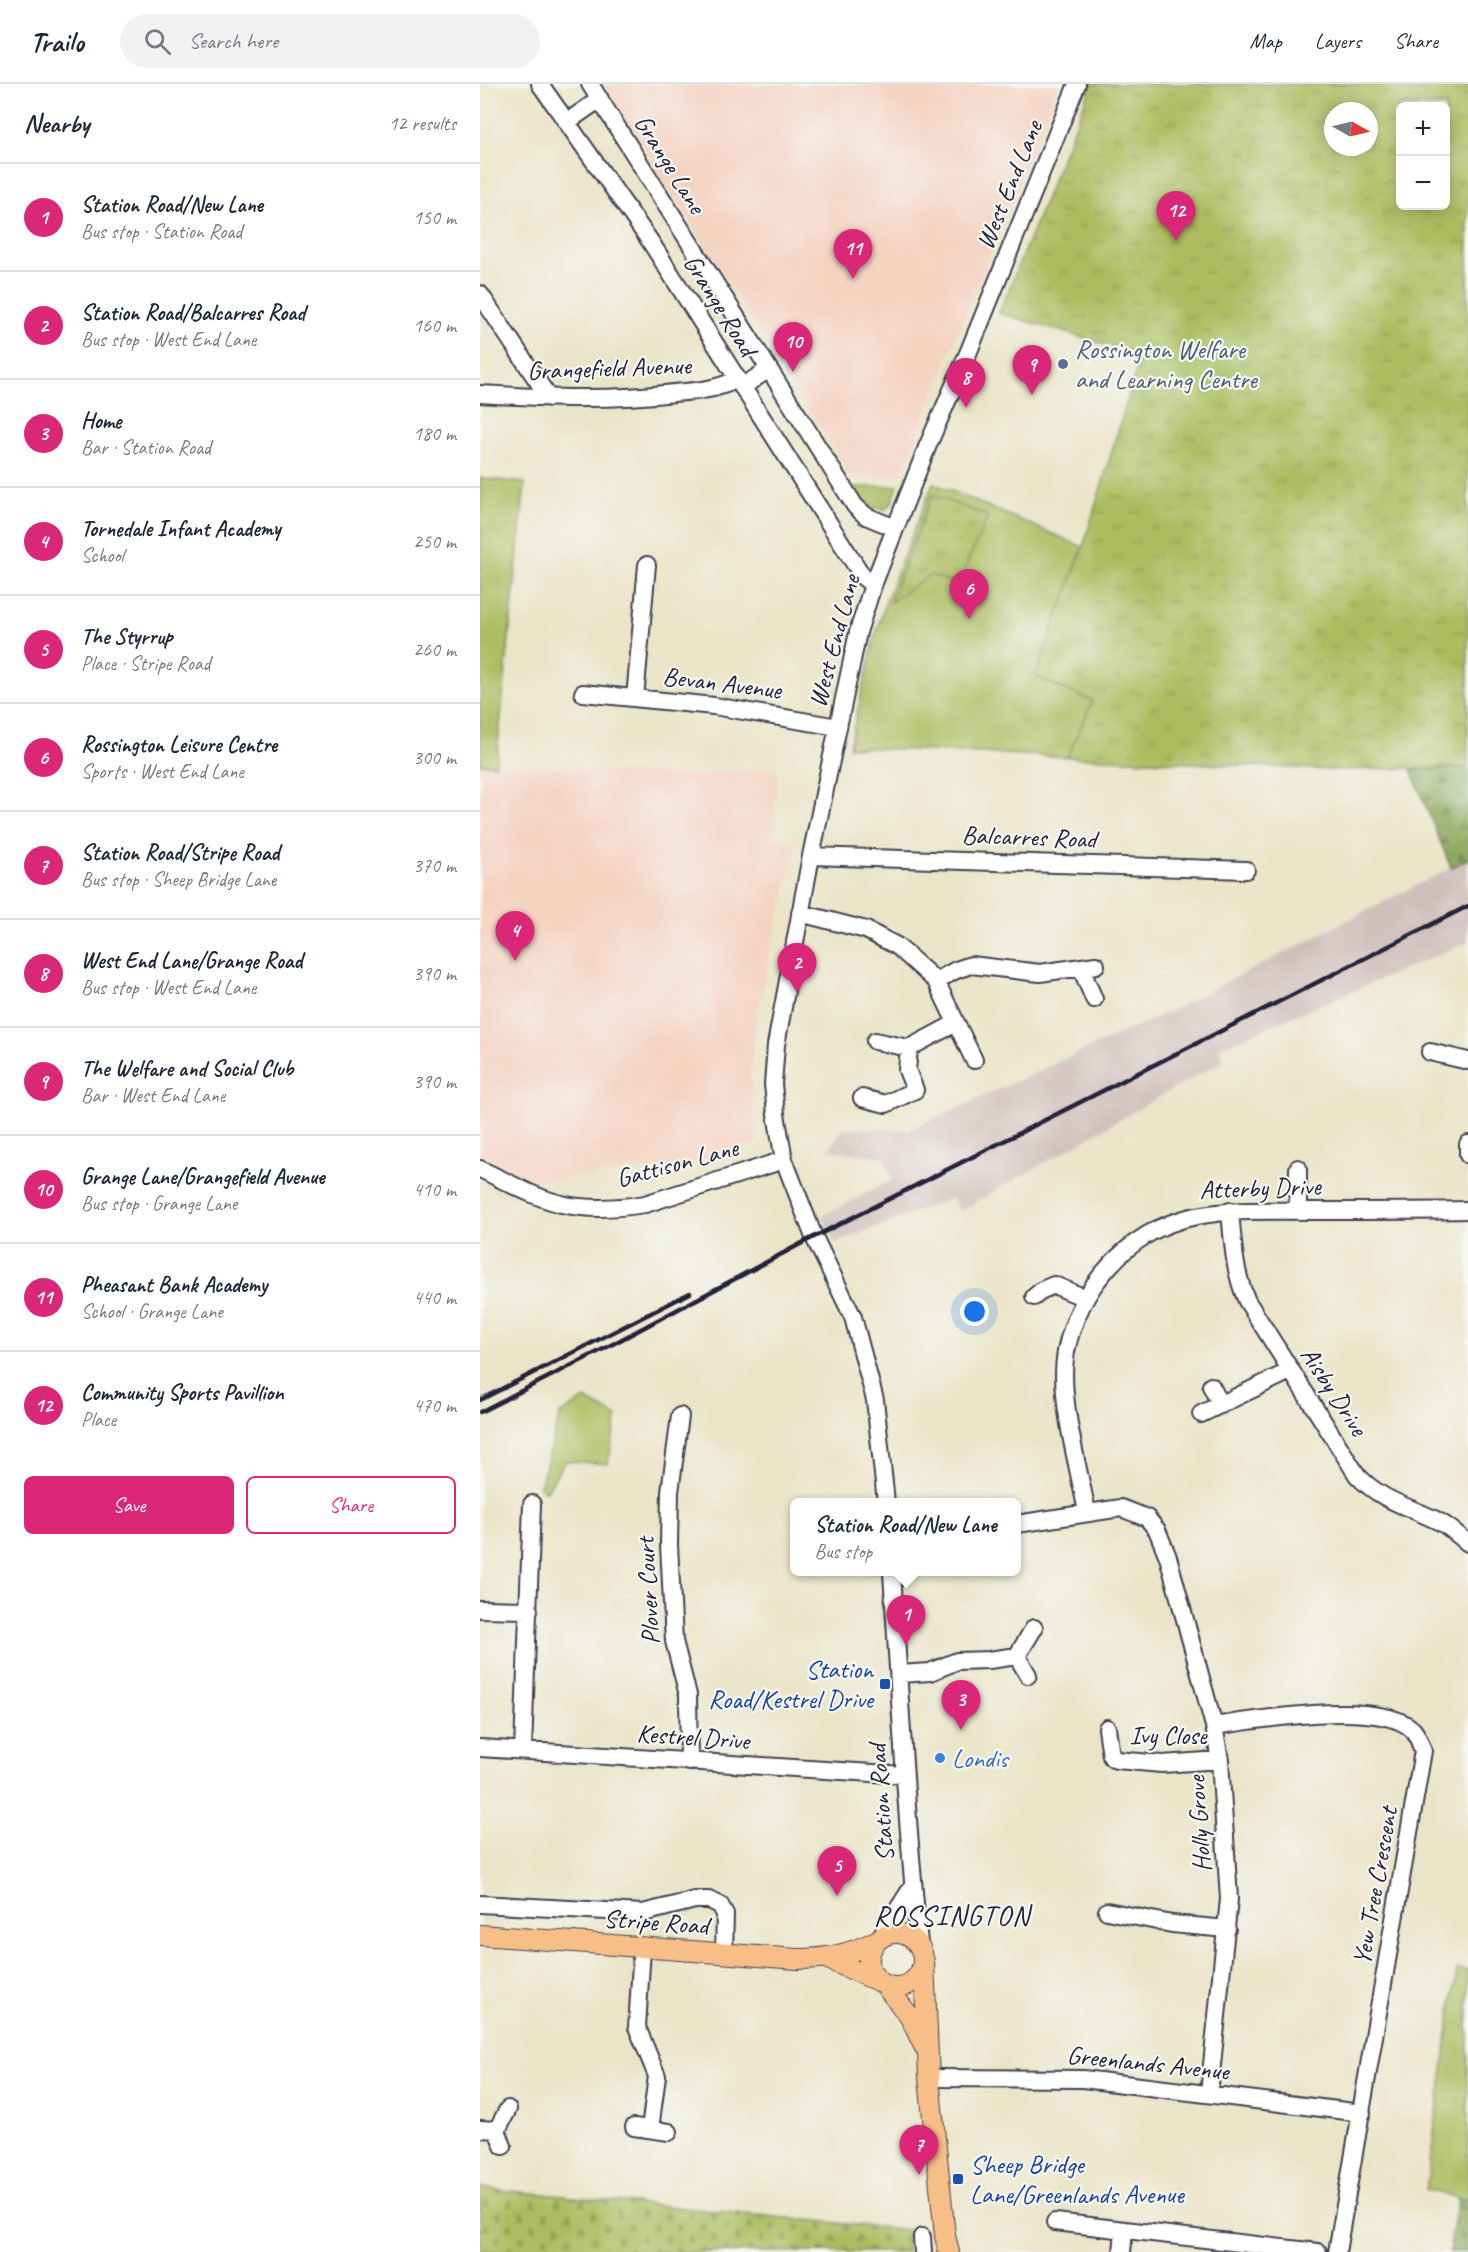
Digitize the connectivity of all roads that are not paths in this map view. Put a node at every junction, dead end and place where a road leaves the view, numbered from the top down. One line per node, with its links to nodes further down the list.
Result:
1 (540, 84): 5 (street, Grange Road)
2 (590, 84): 4 (street, Grange Lane)
3 (1077, 84): 11 (street, West End Lane)
4 (600, 99): 5 (street); 7 (street, Grange Lane)
5 (567, 122): 8 (street, Grange Road)
6 (480, 294): 10 (street)
7 (769, 369): 8 (street, Grangefield Avenue); 11 (street, Grange Lane)
8 (739, 383): 10 (street, Grangefield Avenue); 13 (street, Grange Road)
9 (480, 394): 10 (street, Grangefield Avenue)
10 (549, 398)
11 (895, 528): 13 (street, West End Lane)
12 (647, 565): 15 (street, Bevan Avenue)
13 (873, 585): 16 (street, West End Lane)
14 (583, 693): 15 (street, Bevan Avenue)
15 (634, 698): 16 (street, Bevan Avenue)
16 (838, 727): 17 (street, West End Lane)
17 (811, 856): 18 (street, Balcarres Road); 19 (street, West End Lane)
18 (1246, 870)
19 (800, 913): 20 (street); 31 (street, West End Lane)
20 (936, 981): 21 (street); 22 (street)
21 (1094, 999)
22 (956, 1023): 24 (street); 26 (street)
23 (874, 1041): 24 (street)
24 (909, 1048): 28 (street)
25 (1430, 1052): 27 (street)
26 (974, 1060)
27 (1468, 1061)
28 (862, 1098)
29 (1468, 1144): 30 (street)
30 (1468, 1155)
31 (784, 1160): 33 (street, Gattison Lane); 44 (street, West End Lane)
32 (1298, 1168): 36 (street)
33 (480, 1169)
34 (1468, 1210): 36 (street, Atterby Drive)
35 (1230, 1211): 36 (street, Atterby Drive); 38 (street, Atterby Drive); 39 (street, Aisby Drive)
36 (1299, 1211)
37 (1034, 1297): 38 (street)
38 (1085, 1298): 46 (street, Atterby Drive)
39 (1290, 1371): 41 (street); 48 (street, Aisby Drive)
40 (1211, 1386): 41 (street)
41 (1221, 1405): 42 (street)
42 (1201, 1414)
43 (680, 1416): 61 (street, Plover Court)
44 (885, 1498)
45 (532, 1504): 51 (street)
46 (1087, 1512): 47 (street, Holly Grove); 56 (street, Holly Grove)
47 (1021, 1523)
48 (1468, 1544)
49 (892, 1576): 54 (street, Station Road)
50 (480, 1609): 51 (street)
51 (529, 1610): 59 (street)
52 (1034, 1628): 53 (street)
53 (1017, 1656): 54 (street); 55 (street)
54 (899, 1674): 62 (street, Station Road)
55 (1028, 1675)
56 (1214, 1726): 60 (street, Holly Grove); 78 (street, Yew Tree Crescent)
57 (1107, 1728): 60 (street, Ivy Close)
58 (480, 1748): 59 (street, Kestrel Drive)
59 (523, 1751): 61 (street, Kestrel Drive)
60 (1220, 1760): 66 (street, Holly Grove)
61 (689, 1762): 62 (street, Kestrel Drive)
62 (904, 1775): 63 (street, Station Road)
63 (912, 1887): 68 (street); 70 (street, Station Road)
64 (480, 1904): 71 (street)
65 (1107, 1911): 66 (street)
66 (1227, 1929): 76 (street, Holly Grove)
67 (480, 1935): 69 (main road, Stripe Road)
68 (877, 1940): 70 (main road); 72 (main road, Stripe Road); 73 (main road)
69 (642, 1948): 71 (main road, Stripe Road); 81 (street)
70 (922, 1952): 73 (main road); 74 (main road)
71 (724, 1953): 72 (main road, Stripe Road)
72 (828, 1959): 73 (main road, Stripe Road)
73 (882, 1983): 74 (main road)
74 (927, 2054): 75 (main road)
75 (928, 2078): 76 (street, Greenlands Avenue); 85 (main road)
76 (1209, 2094): 78 (street, Greenlands Avenue)
77 (508, 2109): 80 (street)
78 (1362, 2113): 88 (street, Yew Tree Crescent)
79 (480, 2129): 80 (street)
80 (497, 2130): 82 (street)
81 (669, 2132)
82 (503, 2146)
83 (1055, 2222): 84 (street)
84 (1124, 2231): 86 (street); 87 (street)
85 (949, 2252)
86 (1122, 2252)
87 (1318, 2252)
88 (1337, 2252)

